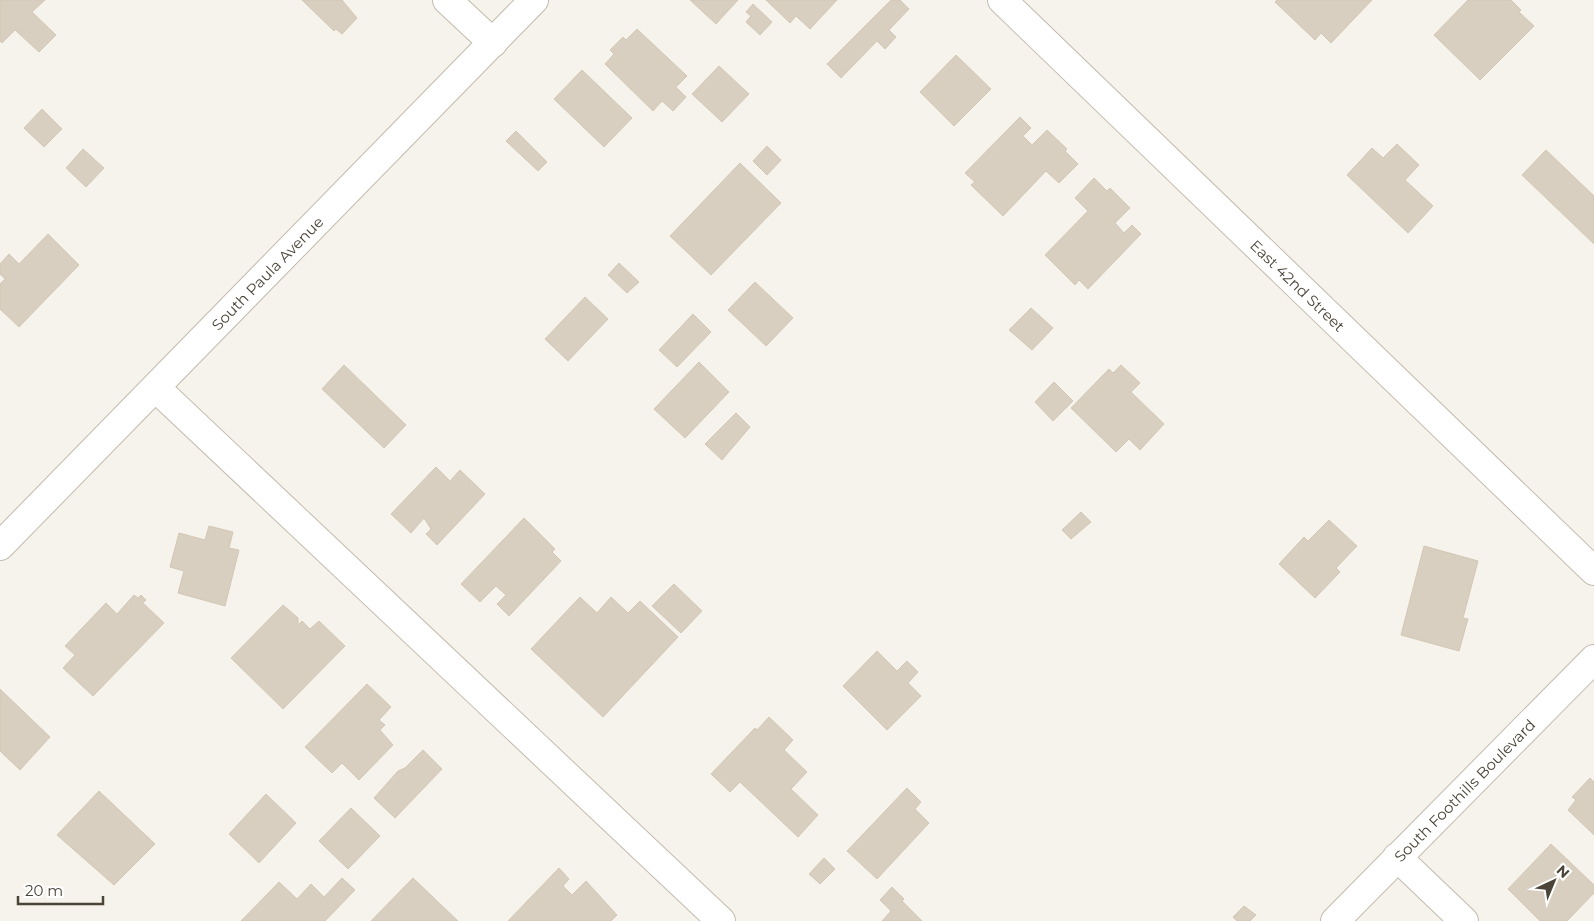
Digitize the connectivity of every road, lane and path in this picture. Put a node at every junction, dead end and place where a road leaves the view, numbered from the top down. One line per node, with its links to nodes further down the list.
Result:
1 (447, 0): 4 (street)
2 (534, 0): 4 (street, South Paula Avenue)
3 (1002, 0): 7 (street, East 42nd Street)
4 (493, 43): 5 (street, South Paula Avenue)
5 (156, 388): 6 (street, South Paula Avenue); 10 (street)
6 (0, 546)
7 (1594, 571)
8 (1594, 659): 9 (street, South Foothills Boulevard)
9 (1398, 858): 11 (street, South Foothills Boulevard); 12 (street)
10 (721, 921)
11 (1335, 921)
12 (1464, 921)

